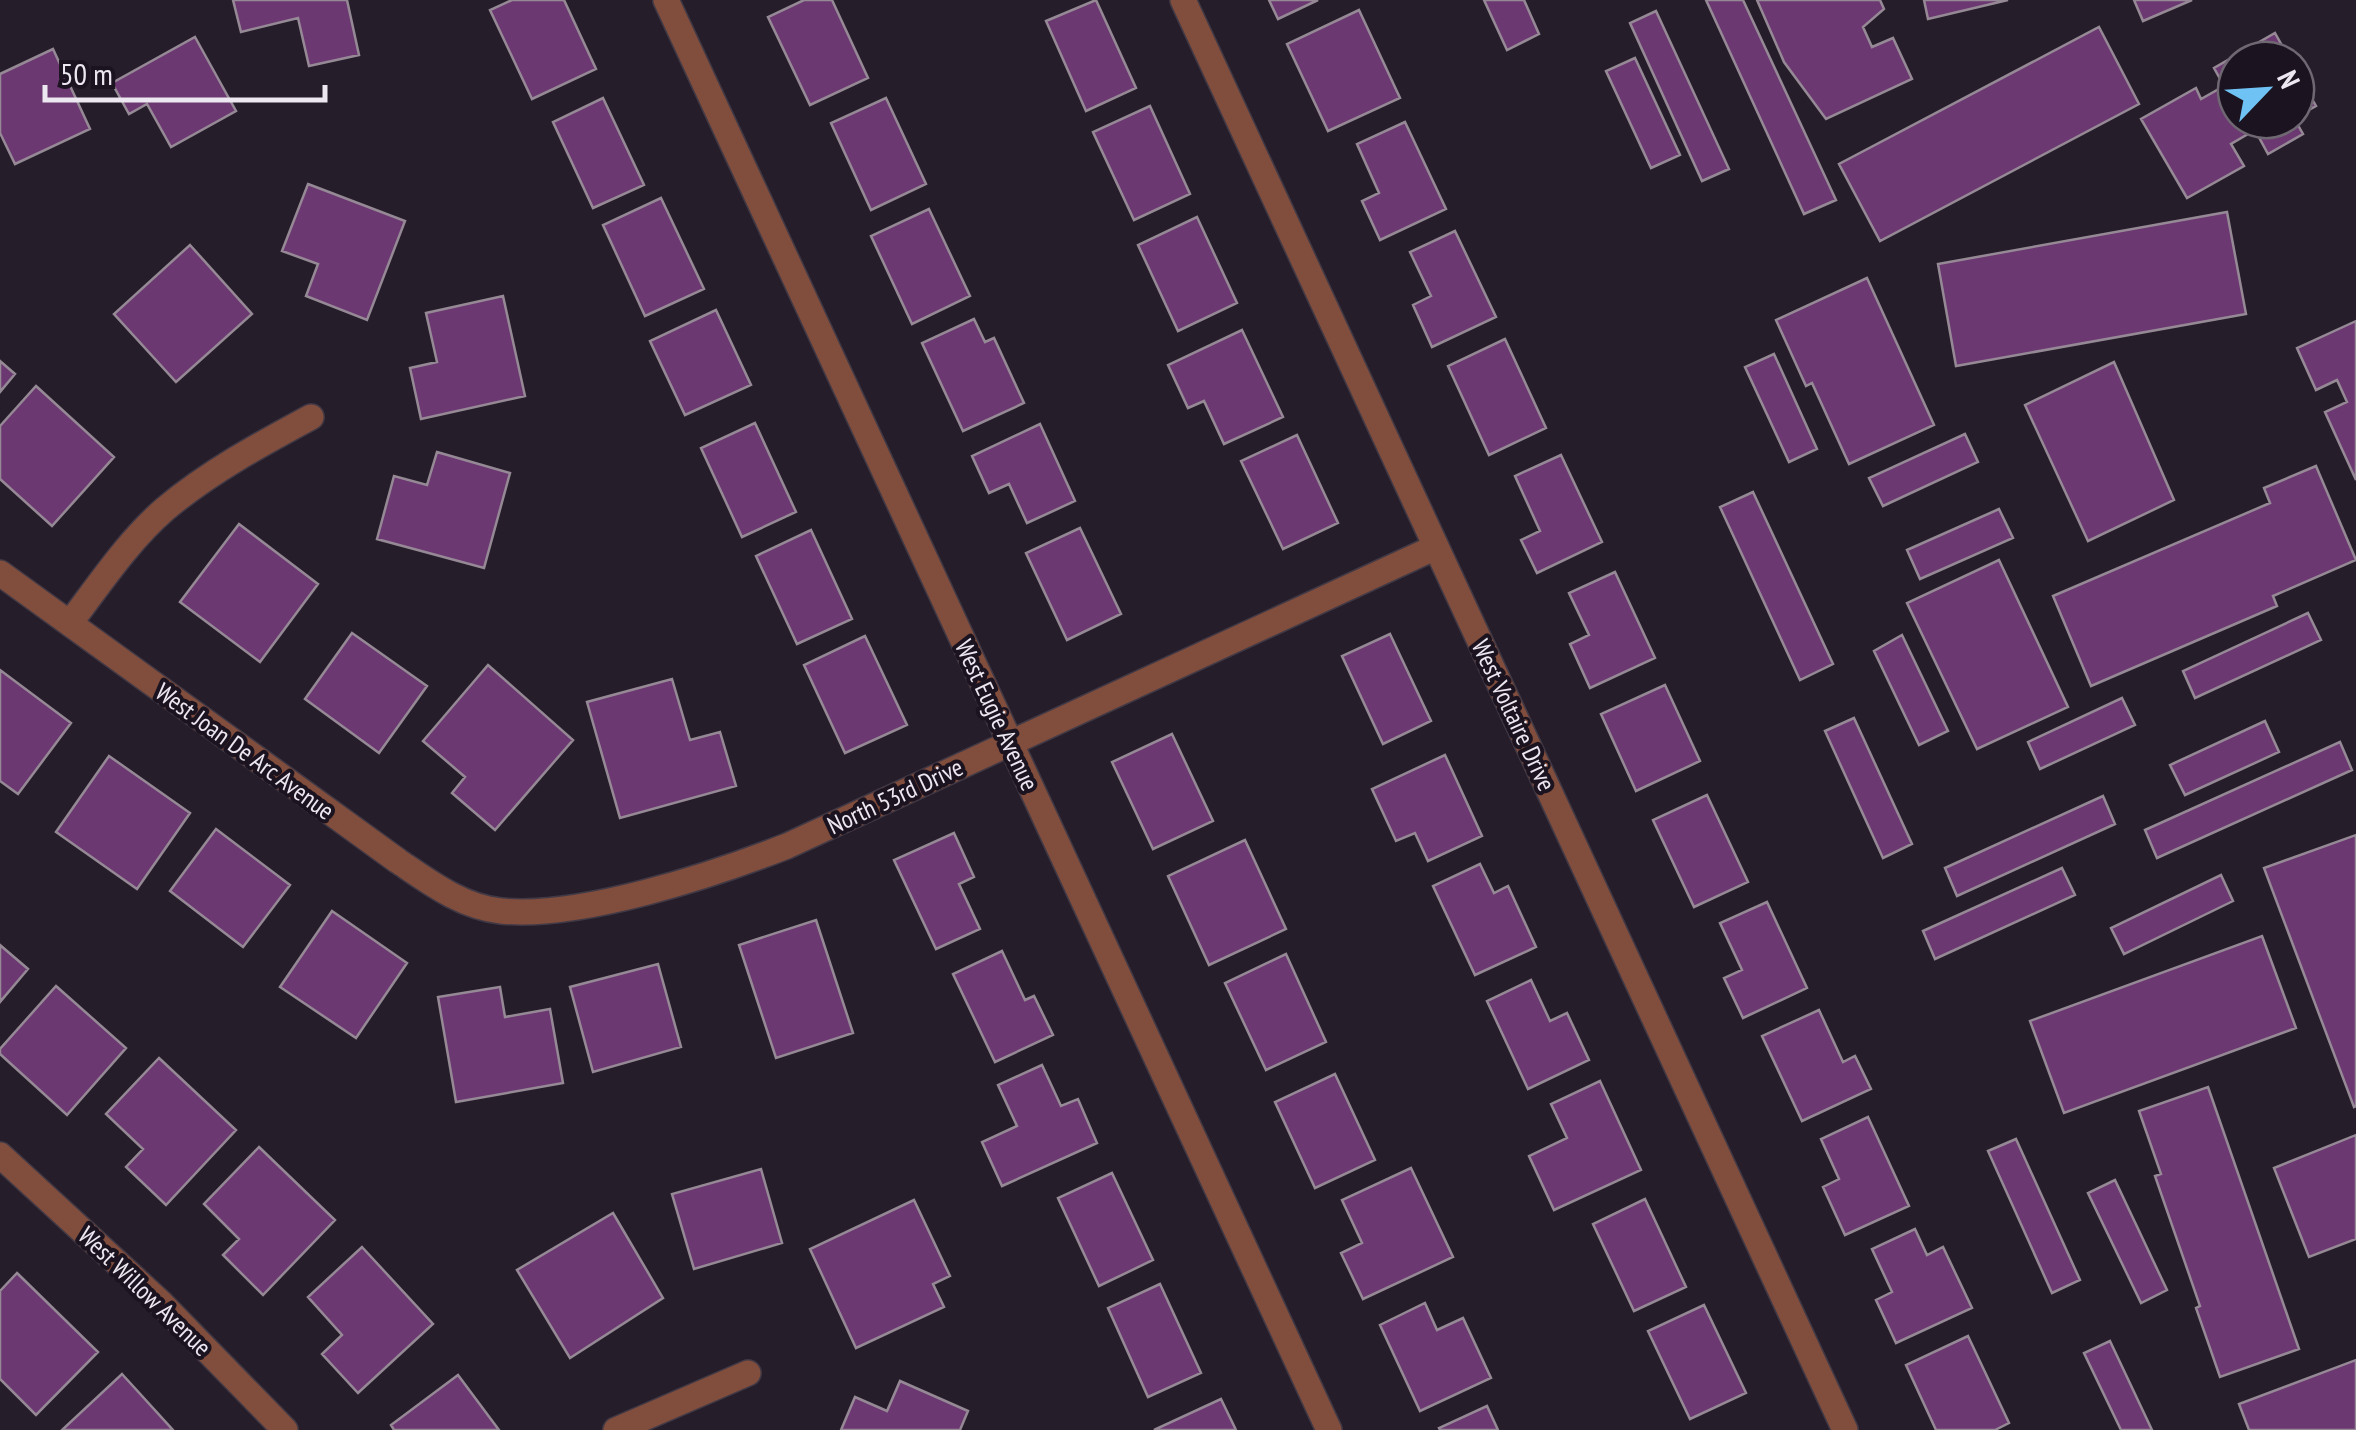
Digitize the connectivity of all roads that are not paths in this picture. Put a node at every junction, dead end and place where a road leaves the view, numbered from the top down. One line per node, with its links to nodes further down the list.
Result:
1 (666, 0): 7 (street, West Eugie Avenue)
2 (1182, 0): 4 (street, West Voltaire Drive)
3 (312, 417): 6 (street)
4 (1436, 547): 7 (street, North 53rd Drive); 14 (street, West Voltaire Drive)
5 (0, 573): 6 (street, West Joan De Arc Avenue)
6 (70, 624): 8 (street, West Joan De Arc Avenue)
7 (1010, 742): 8 (street, North 53rd Drive); 13 (street, West Eugie Avenue)
8 (499, 911)
9 (0, 1156): 11 (street, West Willow Avenue)
10 (748, 1373): 12 (street)
11 (285, 1430)
12 (616, 1430)
13 (1329, 1430)
14 (1845, 1430)

